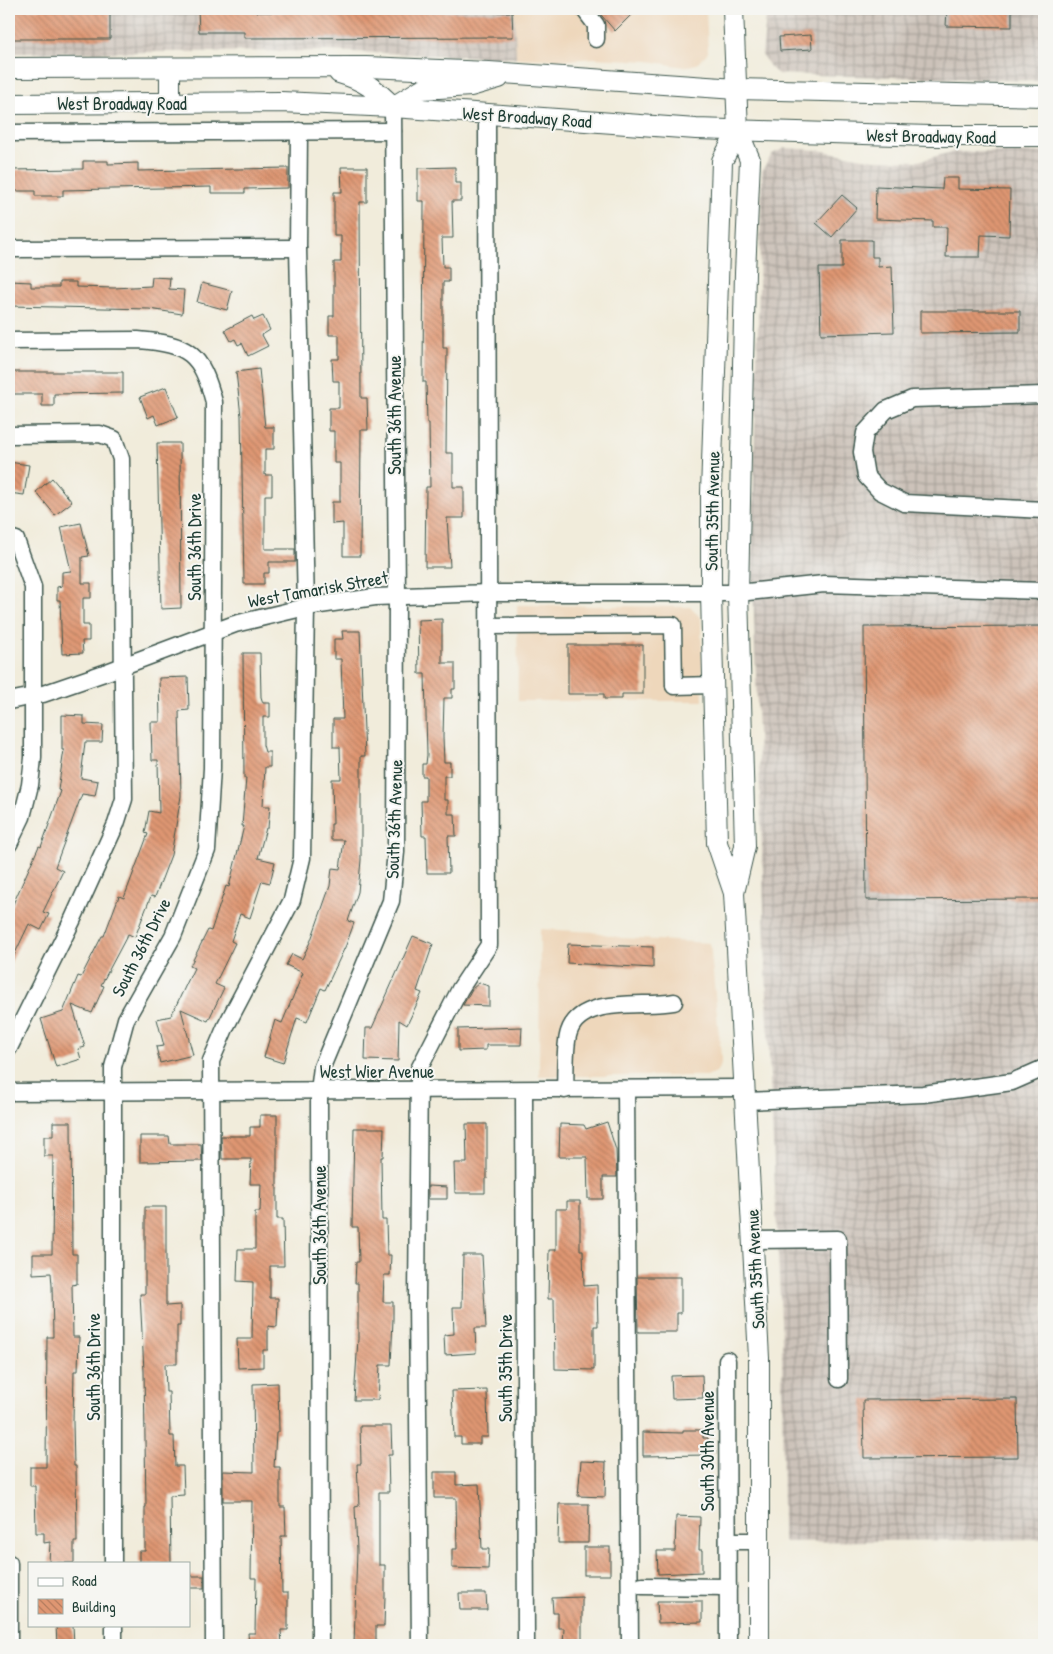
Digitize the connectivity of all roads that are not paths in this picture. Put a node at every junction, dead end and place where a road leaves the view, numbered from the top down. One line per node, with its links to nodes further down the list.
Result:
1 (584, 9): 3 (street)
2 (733, 9): 8 (main road, South 35th Avenue)
3 (596, 39)
4 (318, 66): 6 (main road, West Broadway Road); 7 (main road, West Broadway Road); 12 (main road)
5 (9, 68): 6 (main road, West Broadway Road)
6 (170, 68): 10 (main road)
7 (513, 74): 8 (main road, West Broadway Road); 12 (main road)
8 (736, 89): 9 (main road, West Broadway Road); 16 (main road, South 35th Avenue)
9 (1044, 96)
10 (170, 103): 11 (main road, West Broadway Road); 12 (main road, West Broadway Road)
11 (9, 104)
12 (393, 107): 13 (main road, West Broadway Road); 15 (street, South 36th Avenue)
13 (488, 114): 16 (main road, West Broadway Road); 29 (street)
14 (299, 131): 15 (street, West Broadway Road); 17 (street, West Broadway Road); 19 (street)
15 (393, 131): 30 (street, South 36th Avenue)
16 (738, 131): 18 (main road, West Broadway Road); 27 (main road, South 35th Avenue); 28 (main road, South 35th Avenue)
17 (9, 133)
18 (1044, 136)
19 (298, 248): 20 (street); 31 (street)
20 (9, 249)
21 (9, 341): 33 (street, South 36th Drive)
22 (1044, 395): 24 (street)
23 (9, 435): 34 (street)
24 (1044, 510)
25 (13, 539): 36 (street)
26 (1044, 591): 28 (street, West Tamarisk Street)
27 (711, 592): 28 (street, West Tamarisk Street); 29 (street, West Tamarisk Street); 35 (main road, South 35th Avenue)
28 (738, 592): 39 (main road, South 35th Avenue)
29 (489, 593): 30 (street, West Tamarisk Street); 32 (street)
30 (397, 595): 31 (street, West Tamarisk Street); 47 (street, South 36th Avenue)
31 (306, 607): 33 (street, West Tamarisk Street); 50 (street)
32 (489, 626): 35 (street); 43 (street)
33 (214, 631): 34 (street, West Tamarisk Street); 49 (street, South 36th Drive)
34 (123, 666): 36 (street, West Tamarisk Street); 41 (street)
35 (714, 685): 39 (main road, South 35th Avenue)
36 (33, 696): 37 (street, West Tamarisk Street); 38 (street)
37 (9, 701)
38 (9, 844)
39 (734, 892): 51 (main road, South 35th Avenue)
40 (674, 1002): 45 (street)
41 (9, 1048)
42 (1044, 1068): 51 (street, West Wier Avenue)
43 (419, 1090): 44 (street, West Wier Avenue); 47 (street, West Wier Avenue); 66 (street)
44 (524, 1090): 45 (street, West Wier Avenue); 67 (street, South 35th Drive)
45 (565, 1090): 46 (street, West Wier Avenue)
46 (626, 1090): 51 (street, West Wier Avenue); 68 (street)
47 (319, 1091): 50 (street, West Wier Avenue); 65 (street, South 36th Avenue)
48 (9, 1092): 49 (street, West Wier Avenue)
49 (112, 1092): 50 (street, West Wier Avenue); 57 (street, South 36th Drive)
50 (211, 1092): 64 (street)
51 (746, 1094): 52 (main road, South 35th Avenue)
52 (754, 1240): 54 (street); 56 (main road, South 35th Avenue)
53 (727, 1360): 55 (street, South 30th Avenue)
54 (839, 1379)
55 (728, 1542): 56 (street); 60 (street, South 30th Avenue)
56 (759, 1542): 70 (main road, South 35th Avenue)
57 (113, 1562)
58 (9, 1563): 62 (street)
59 (642, 1586): 60 (street)
60 (728, 1587): 69 (street, South 30th Avenue)
61 (114, 1626): 63 (street)
62 (9, 1645)
63 (114, 1645)
64 (214, 1645)
65 (320, 1645)
66 (420, 1645)
67 (526, 1645)
68 (630, 1645)
69 (728, 1645)
70 (759, 1645)

